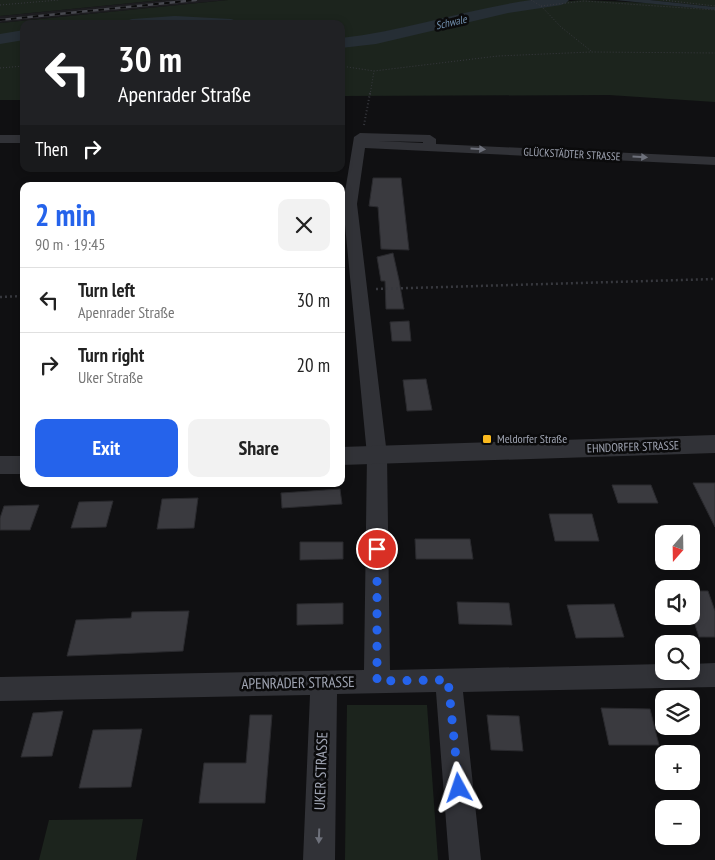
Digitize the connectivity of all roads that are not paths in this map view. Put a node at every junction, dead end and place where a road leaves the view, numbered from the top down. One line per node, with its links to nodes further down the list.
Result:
1 (20, 138): 2 (street)
2 (0, 139)
3 (715, 160): 5 (street, GLÜCKSTÄDTER STRASSE, one-way to 3)
4 (715, 444): 5 (street, EHNDORFER STRASSE)
5 (377, 455): 6 (street, EHNDORFER STRASSE); 11 (street)
6 (345, 456)
7 (0, 465): 8 (street)
8 (20, 465)
9 (715, 674): 10 (street, APENRADER STRASSE)
10 (448, 680): 11 (street, APENRADER STRASSE); 15 (street)
11 (377, 681): 12 (street, APENRADER STRASSE)
12 (324, 682): 13 (street, APENRADER STRASSE); 14 (street, UKER STRASSE, one-way to 14)
13 (0, 689)
14 (318, 860)
15 (465, 860)

